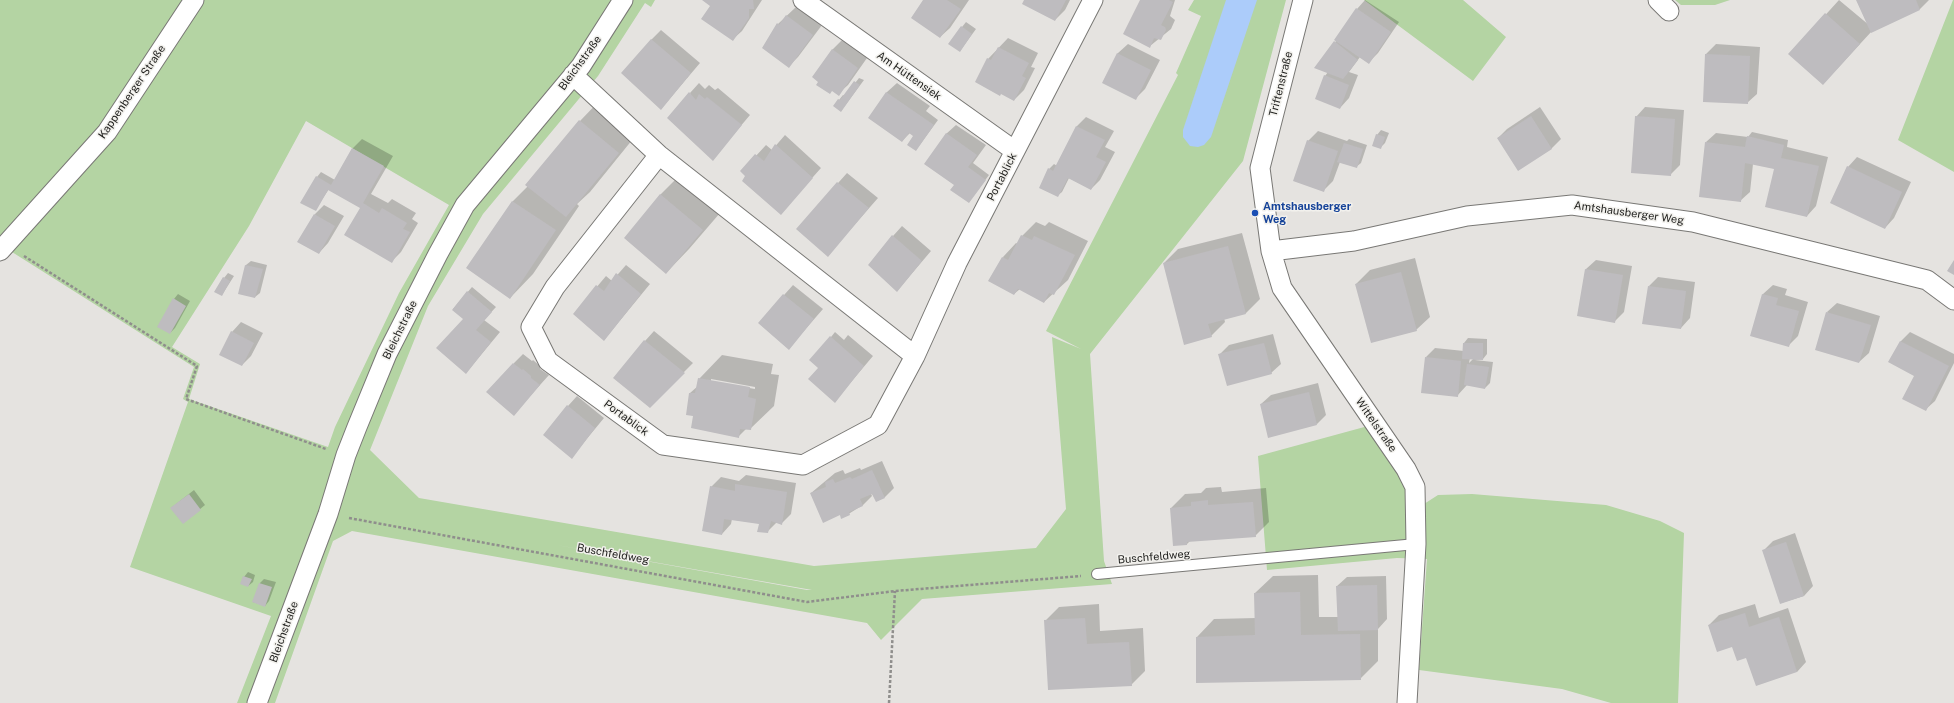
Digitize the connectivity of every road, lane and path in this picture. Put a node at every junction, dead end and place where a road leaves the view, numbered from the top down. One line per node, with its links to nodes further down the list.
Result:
1 (194, 0): 10 (street, Kappenberger Straße)
2 (623, 0): 6 (street, Bleichstraße)
3 (803, 0): 7 (street, Am Hüttensiek)
4 (1093, 0): 7 (street, Portablick)
5 (1303, 0): 9 (street, Triftenstraße)
6 (574, 75): 8 (street); 14 (street, Bleichstraße)
7 (1015, 151): 13 (street, Portablick)
8 (659, 154): 13 (street); 13 (street, Portablick)
9 (1260, 168): 11 (street, Wittelstraße)
10 (2, 248): 14 (path)
11 (1271, 251): 12 (street, Amtshausberger Weg); 16 (street, Wittelstraße)
12 (1954, 300)
13 (915, 356)
14 (346, 455): 15 (street, Bleichstraße)
15 (328, 514): 18 (path, Buschfeldweg); 19 (street, Bleichstraße)
16 (1416, 544): 17 (lane, Buschfeldweg); 21 (street, Wittelstraße)
17 (1097, 574): 18 (path, Buschfeldweg)
18 (895, 591): 20 (path)
19 (258, 703)
20 (888, 703)
21 (1407, 703)

